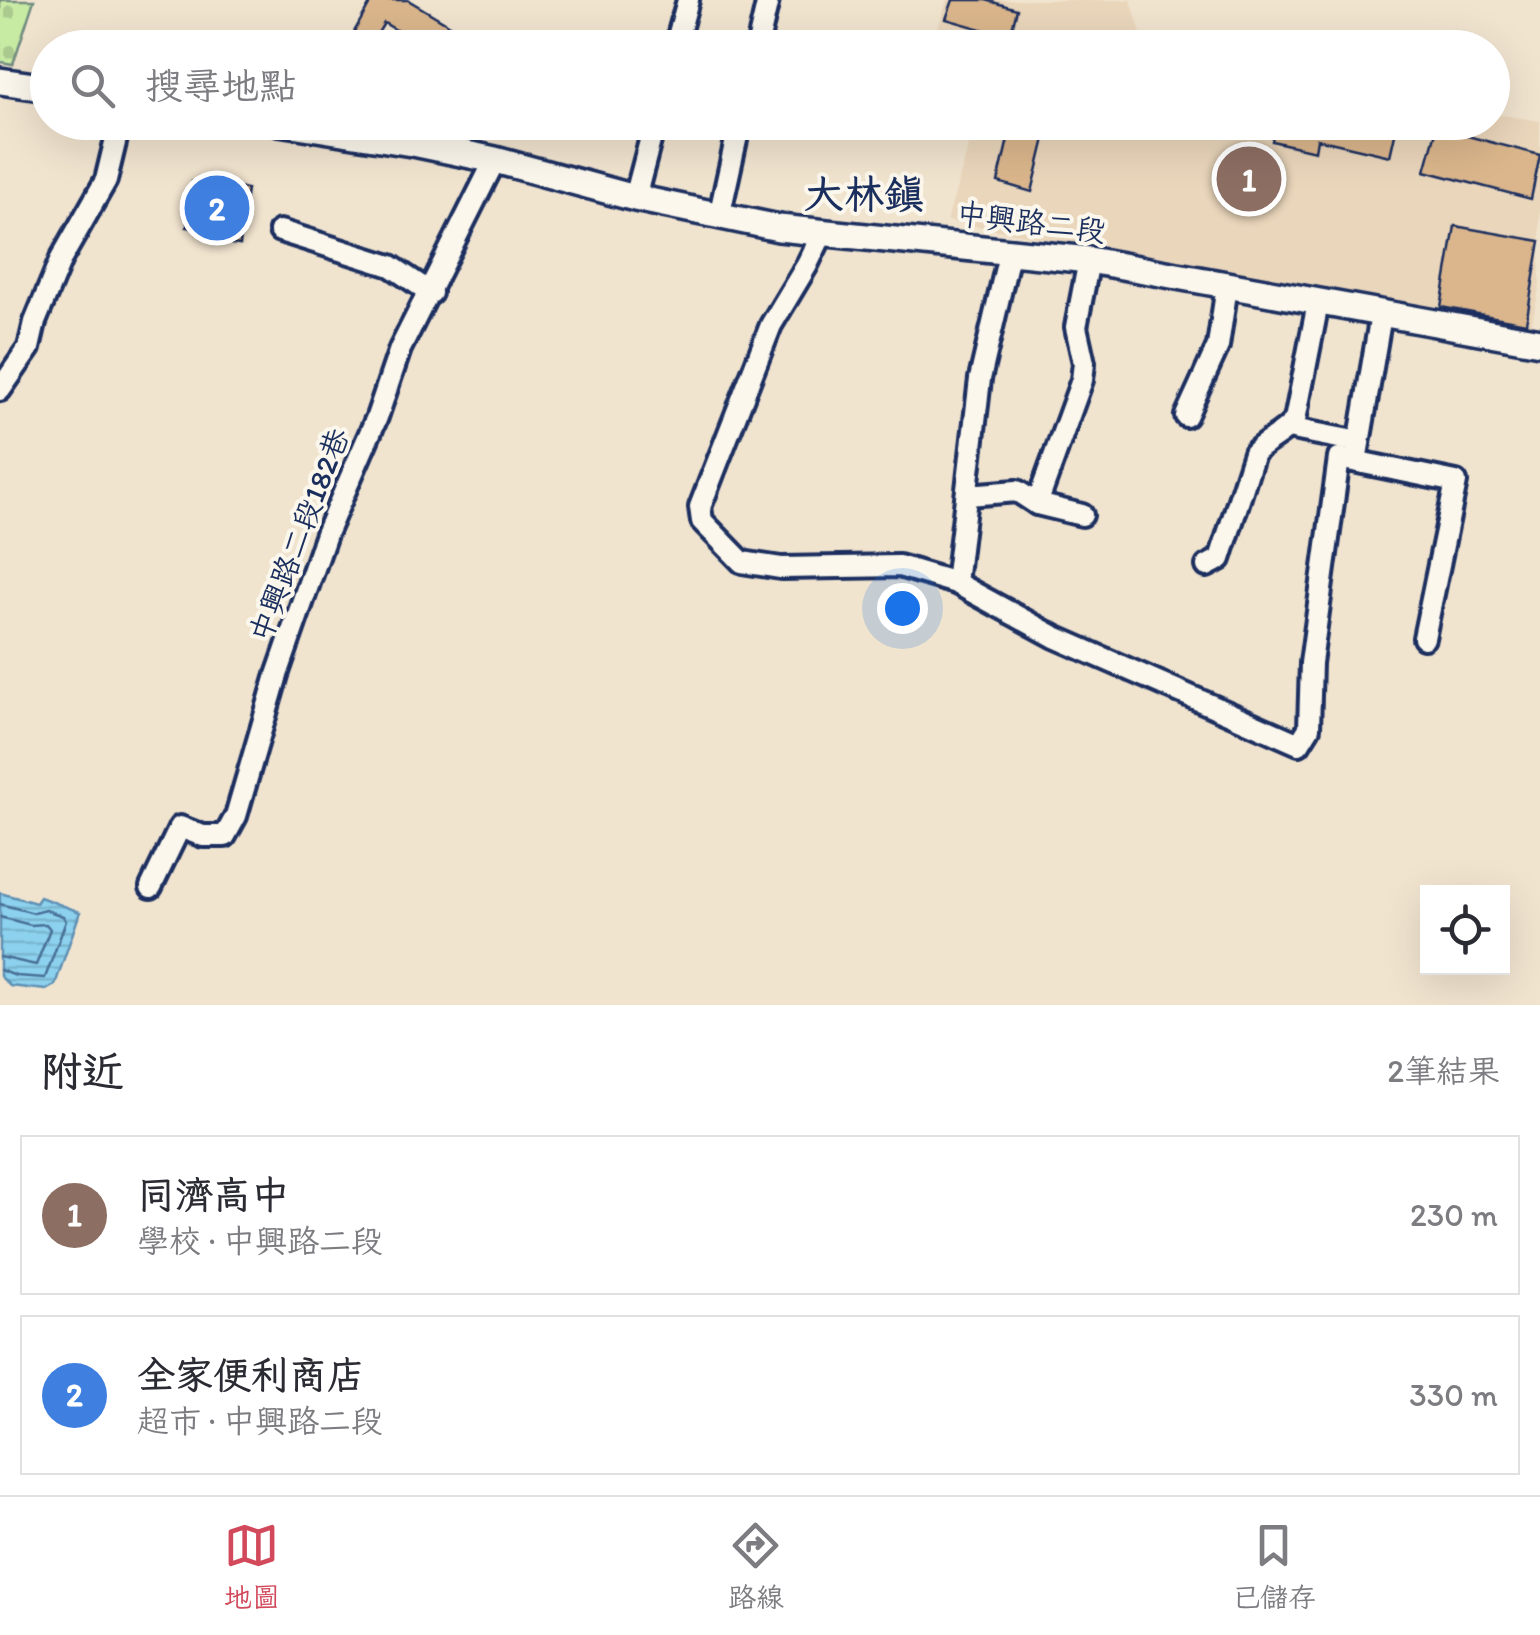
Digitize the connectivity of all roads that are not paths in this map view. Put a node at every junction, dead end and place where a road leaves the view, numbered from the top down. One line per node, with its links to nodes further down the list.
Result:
1 (688, 0): 3 (lane)
2 (768, 0): 4 (lane)
3 (680, 30)
4 (761, 30)
5 (0, 82): 6 (main road)
6 (30, 86)
7 (116, 140): 23 (lane)
8 (393, 140): 11 (main road, 中興路二段)
9 (650, 140): 12 (lane)
10 (736, 140): 13 (lane)
11 (495, 160): 12 (main road, 中興路二段); 19 (lane, 中興路二段182巷)
12 (635, 198): 13 (main road, 中興路二段)
13 (719, 217): 15 (main road, 中興路二段)
14 (280, 232): 19 (lane)
15 (822, 234): 16 (main road, 中興路二段); 31 (lane)
16 (1010, 250): 17 (main road, 中興路二段); 27 (lane)
17 (1089, 260): 18 (main road, 中興路二段); 28 (lane)
18 (1227, 286): 20 (main road, 中興路二段); 24 (lane)
19 (431, 293): 33 (lane, 中興路二段182巷)
20 (1318, 303): 21 (main road, 中興路二段); 25 (lane)
21 (1380, 315): 22 (main road, 中興路二段); 26 (lane)
22 (1539, 338)
23 (0, 390)
24 (1186, 416)
25 (1288, 428): 26 (lane); 30 (lane)
26 (1357, 451): 31 (lane); 32 (lane)
27 (968, 495): 28 (lane); 31 (lane)
28 (1038, 504): 29 (lane)
29 (1082, 515)
30 (1206, 566)
31 (956, 582)
32 (1424, 638)
33 (151, 887)

